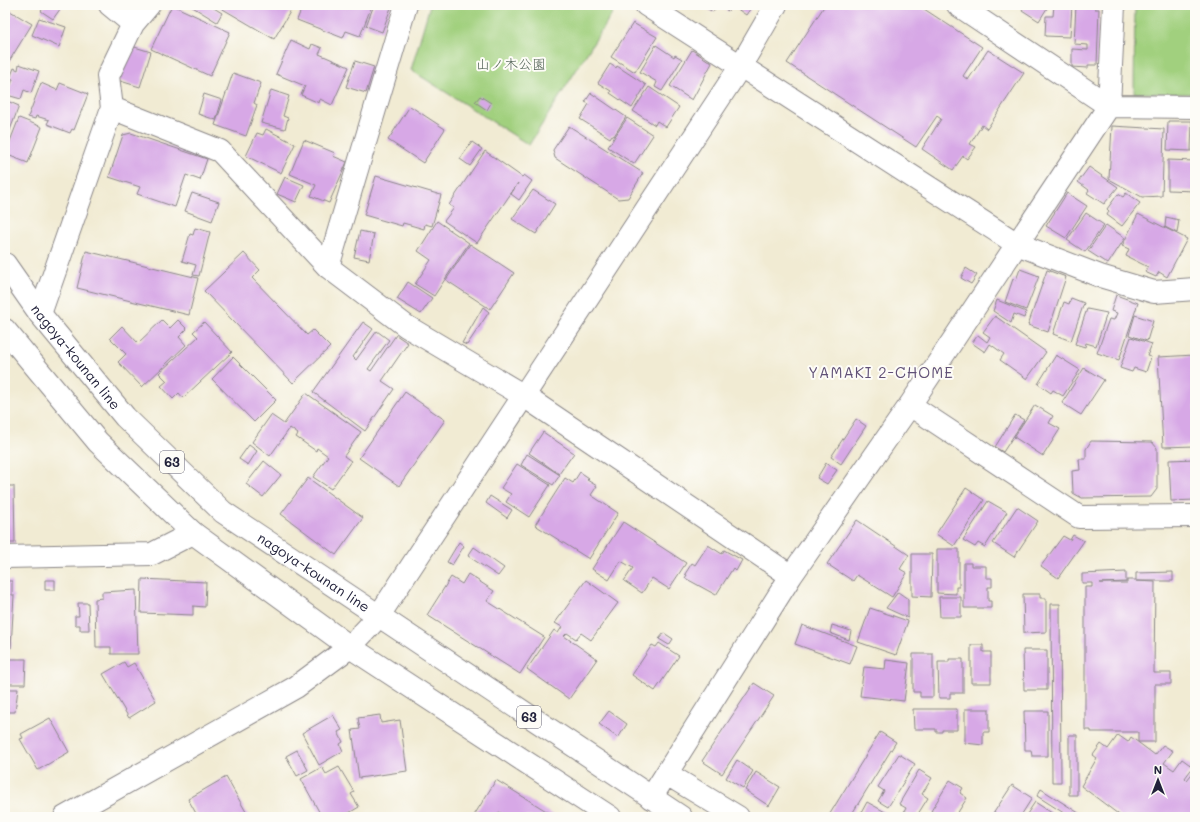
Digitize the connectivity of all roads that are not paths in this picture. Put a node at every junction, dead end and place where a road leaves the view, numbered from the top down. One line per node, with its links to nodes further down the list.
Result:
1 (110, 5): 8 (street)
2 (149, 5): 8 (street)
3 (406, 5): 15 (street)
4 (646, 5): 9 (street)
5 (776, 5): 9 (street)
6 (958, 5): 10 (street)
7 (1114, 5): 10 (street)
8 (133, 24): 12 (street)
9 (740, 67): 13 (street); 19 (street)
10 (1110, 106): 11 (street); 13 (street)
11 (1195, 107)
12 (112, 108): 15 (street); 17 (street)
13 (1016, 244): 16 (street); 20 (street)
14 (5, 264): 17 (street, nagoya-kounan line / 63)
15 (328, 267): 19 (street)
16 (1195, 289)
17 (40, 314): 25 (street, nagoya-kounan line / 63)
18 (5, 330): 22 (street, 63)
19 (524, 396): 24 (street); 25 (street)
20 (910, 405): 21 (street); 24 (street)
21 (1195, 516)
22 (193, 533): 23 (street); 26 (street, 63)
23 (5, 557)
24 (791, 576): 27 (street)
25 (378, 617): 26 (street); 28 (street, nagoya-kounan line / 63)
26 (350, 647): 29 (street); 30 (street, 63)
27 (667, 774): 28 (street); 32 (street)
28 (651, 798): 31 (street, nagoya-kounan line / 63)
29 (65, 817)
30 (610, 817)
31 (681, 817)
32 (738, 817)

